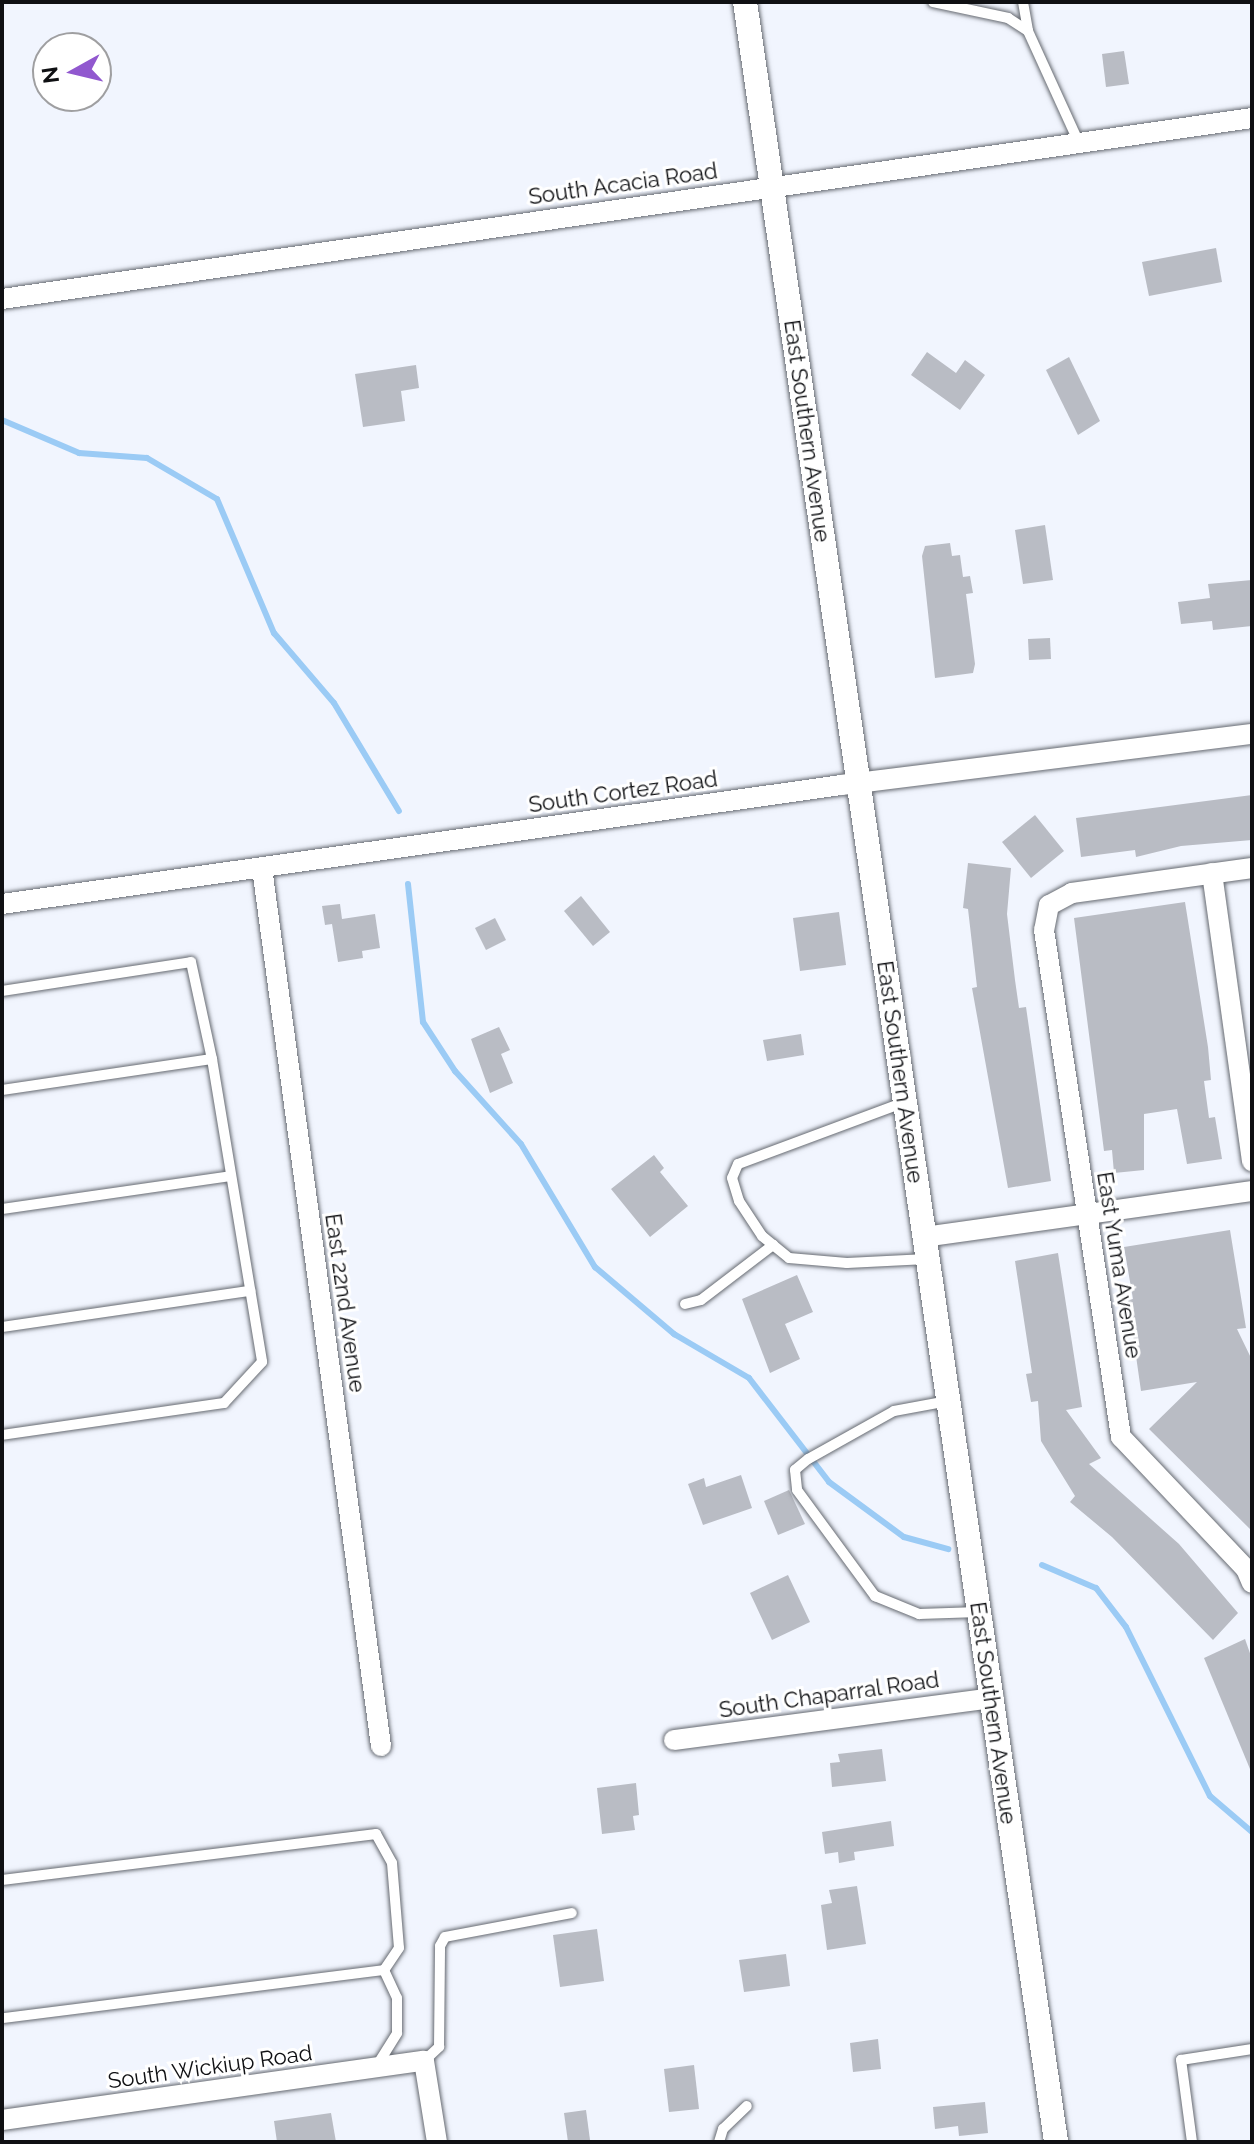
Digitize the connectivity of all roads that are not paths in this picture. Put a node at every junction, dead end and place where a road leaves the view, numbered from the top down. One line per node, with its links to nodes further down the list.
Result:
1 (745, 2): 7 (street, East Southern Avenue)
2 (933, 2): 4 (lane)
3 (1023, 2): 4 (lane)
4 (1028, 31): 6 (lane)
5 (1252, 118): 6 (street, South Acacia Road)
6 (1079, 143): 7 (street, South Acacia Road)
7 (772, 186): 8 (street, South Acacia Road); 10 (street, East Southern Avenue)
8 (2, 299)
9 (1252, 734): 10 (street, South Cortez Road)
10 (859, 785): 11 (street, South Cortez Road); 18 (street, East Southern Avenue)
11 (262, 868): 14 (street, South Cortez Road); 35 (street, East 22nd Avenue)
12 (1252, 868): 13 (street)
13 (1212, 873): 19 (street); 23 (street, East Yuma Avenue)
14 (2, 904)
15 (2, 991): 16 (lane)
16 (212, 1059): 17 (lane); 20 (lane)
17 (2, 1090)
18 (905, 1102): 24 (lane); 25 (street, East Southern Avenue)
19 (1252, 1161)
20 (231, 1176): 22 (lane); 26 (lane)
21 (1252, 1191): 23 (street)
22 (2, 1209)
23 (1087, 1214): 25 (street); 31 (street, East Yuma Avenue)
24 (773, 1245): 25 (lane); 27 (lane)
25 (926, 1248): 29 (street, East Southern Avenue)
26 (250, 1291): 28 (lane); 30 (lane)
27 (685, 1304)
28 (2, 1327)
29 (948, 1401): 32 (street, East Southern Avenue); 32 (lane)
30 (2, 1435)
31 (1252, 1583)
32 (979, 1612): 33 (street, East Southern Avenue)
33 (991, 1698): 34 (street, South Chaparral Road); 47 (street, East Southern Avenue)
34 (674, 1740)
35 (381, 1746)
36 (2, 1880): 38 (lane)
37 (572, 1913): 41 (lane)
38 (384, 1970): 39 (lane); 42 (lane)
39 (2, 2018)
40 (1252, 2049): 48 (lane)
41 (424, 2061): 42 (street, South Wickiup Road); 45 (street)
42 (376, 2068): 44 (street, South Wickiup Road)
43 (747, 2106): 46 (lane)
44 (2, 2120)
45 (437, 2142)
46 (719, 2142)
47 (1056, 2142)
48 (1192, 2142)

